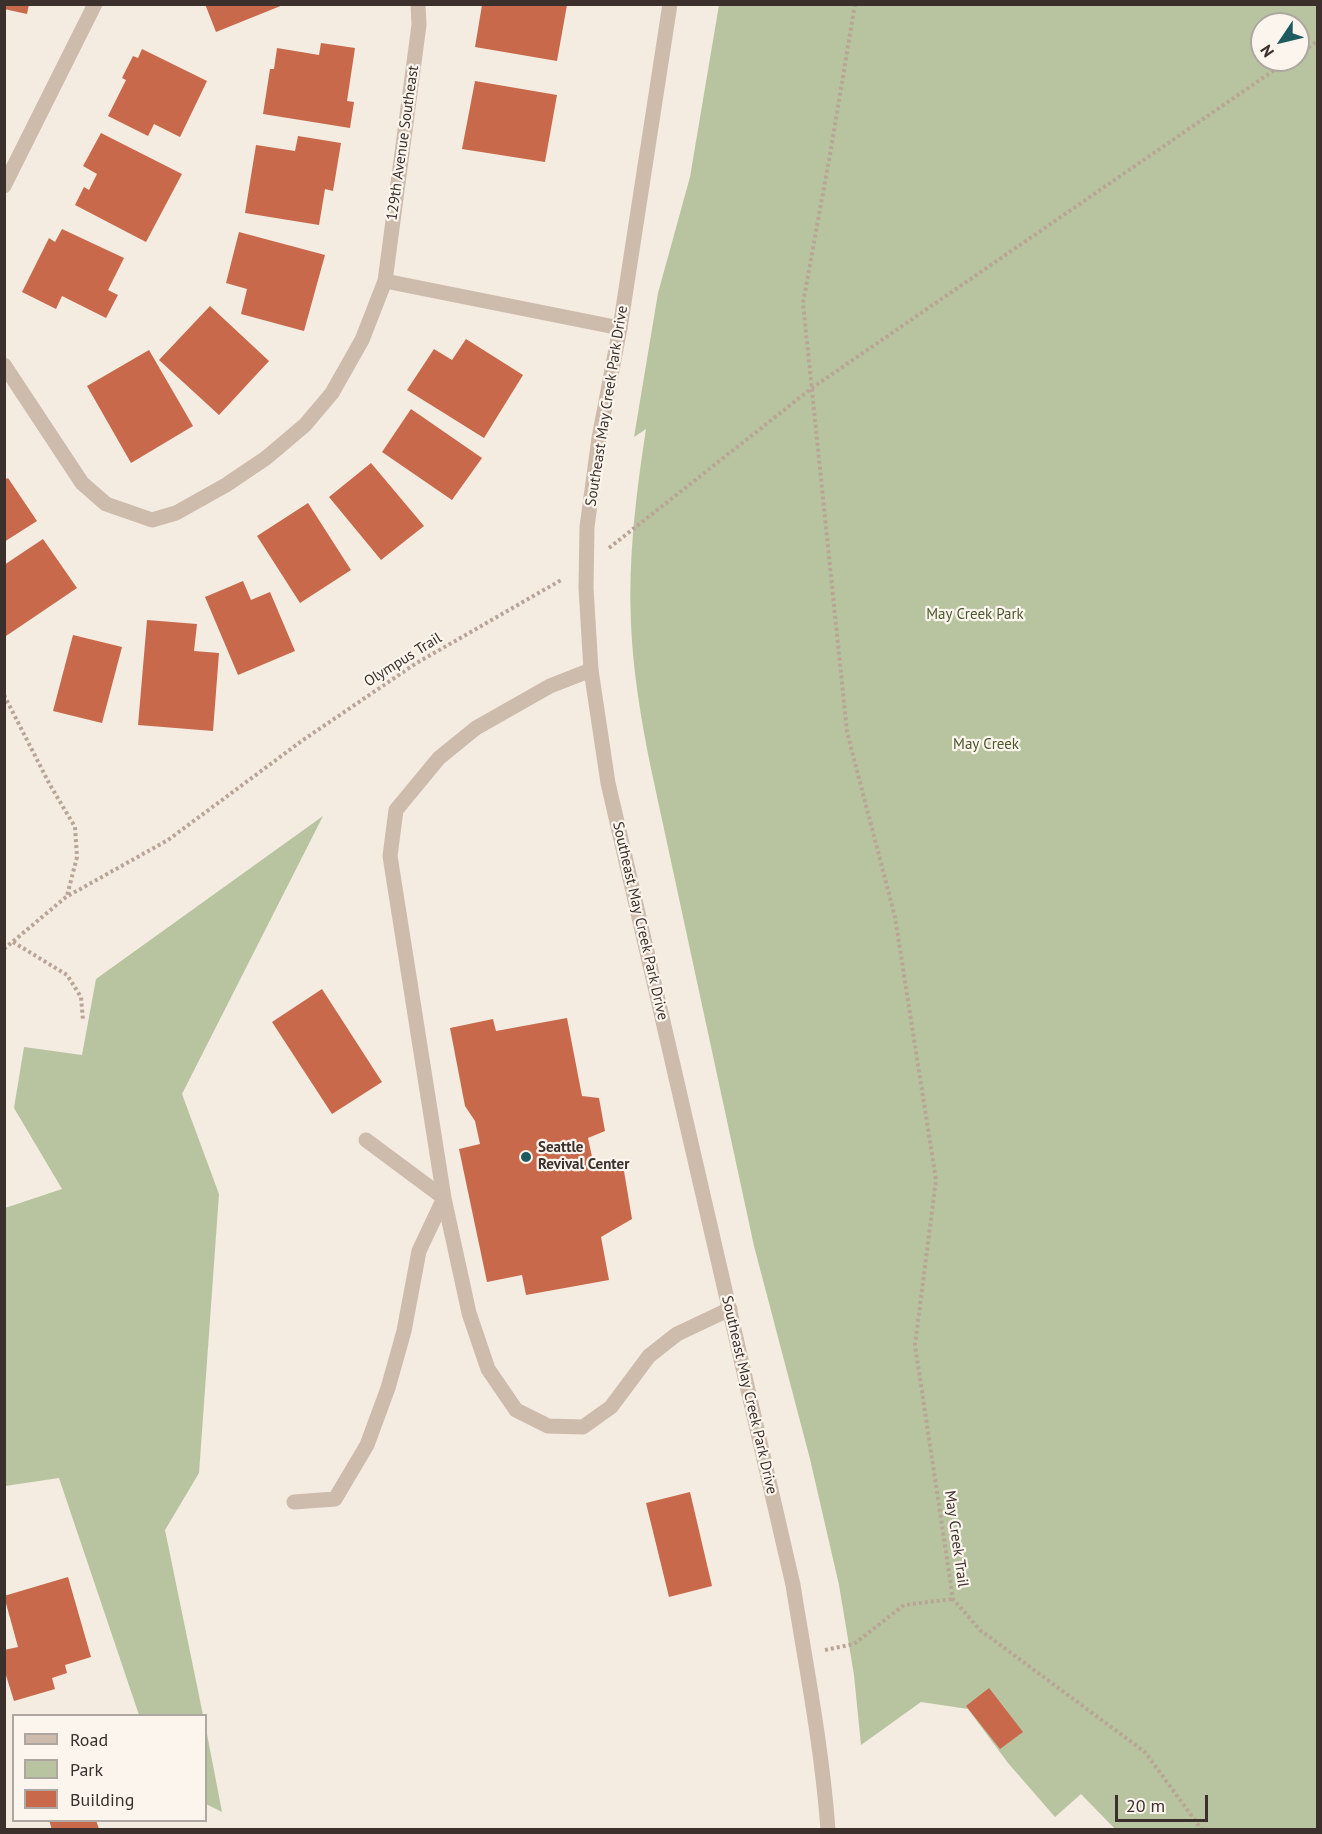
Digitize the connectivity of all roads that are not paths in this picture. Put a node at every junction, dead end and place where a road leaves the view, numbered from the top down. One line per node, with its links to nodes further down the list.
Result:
1 (95, 4): 4 (street)
2 (418, 4): 5 (street, 129th Avenue Southeast)
3 (670, 4): 6 (street, Southeast May Creek Park Drive)
4 (4, 186)
5 (385, 281): 6 (street); 7 (street, 129th Avenue Southeast)
6 (620, 328): 8 (street, Southeast May Creek Park Drive)
7 (4, 365)
8 (591, 670): 10 (street); 11 (street, Southeast May Creek Park Drive)
9 (366, 1140): 10 (street)
10 (444, 1198): 11 (street); 12 (street)
11 (730, 1309): 13 (street, Southeast May Creek Park Drive)
12 (294, 1502)
13 (828, 1830)

